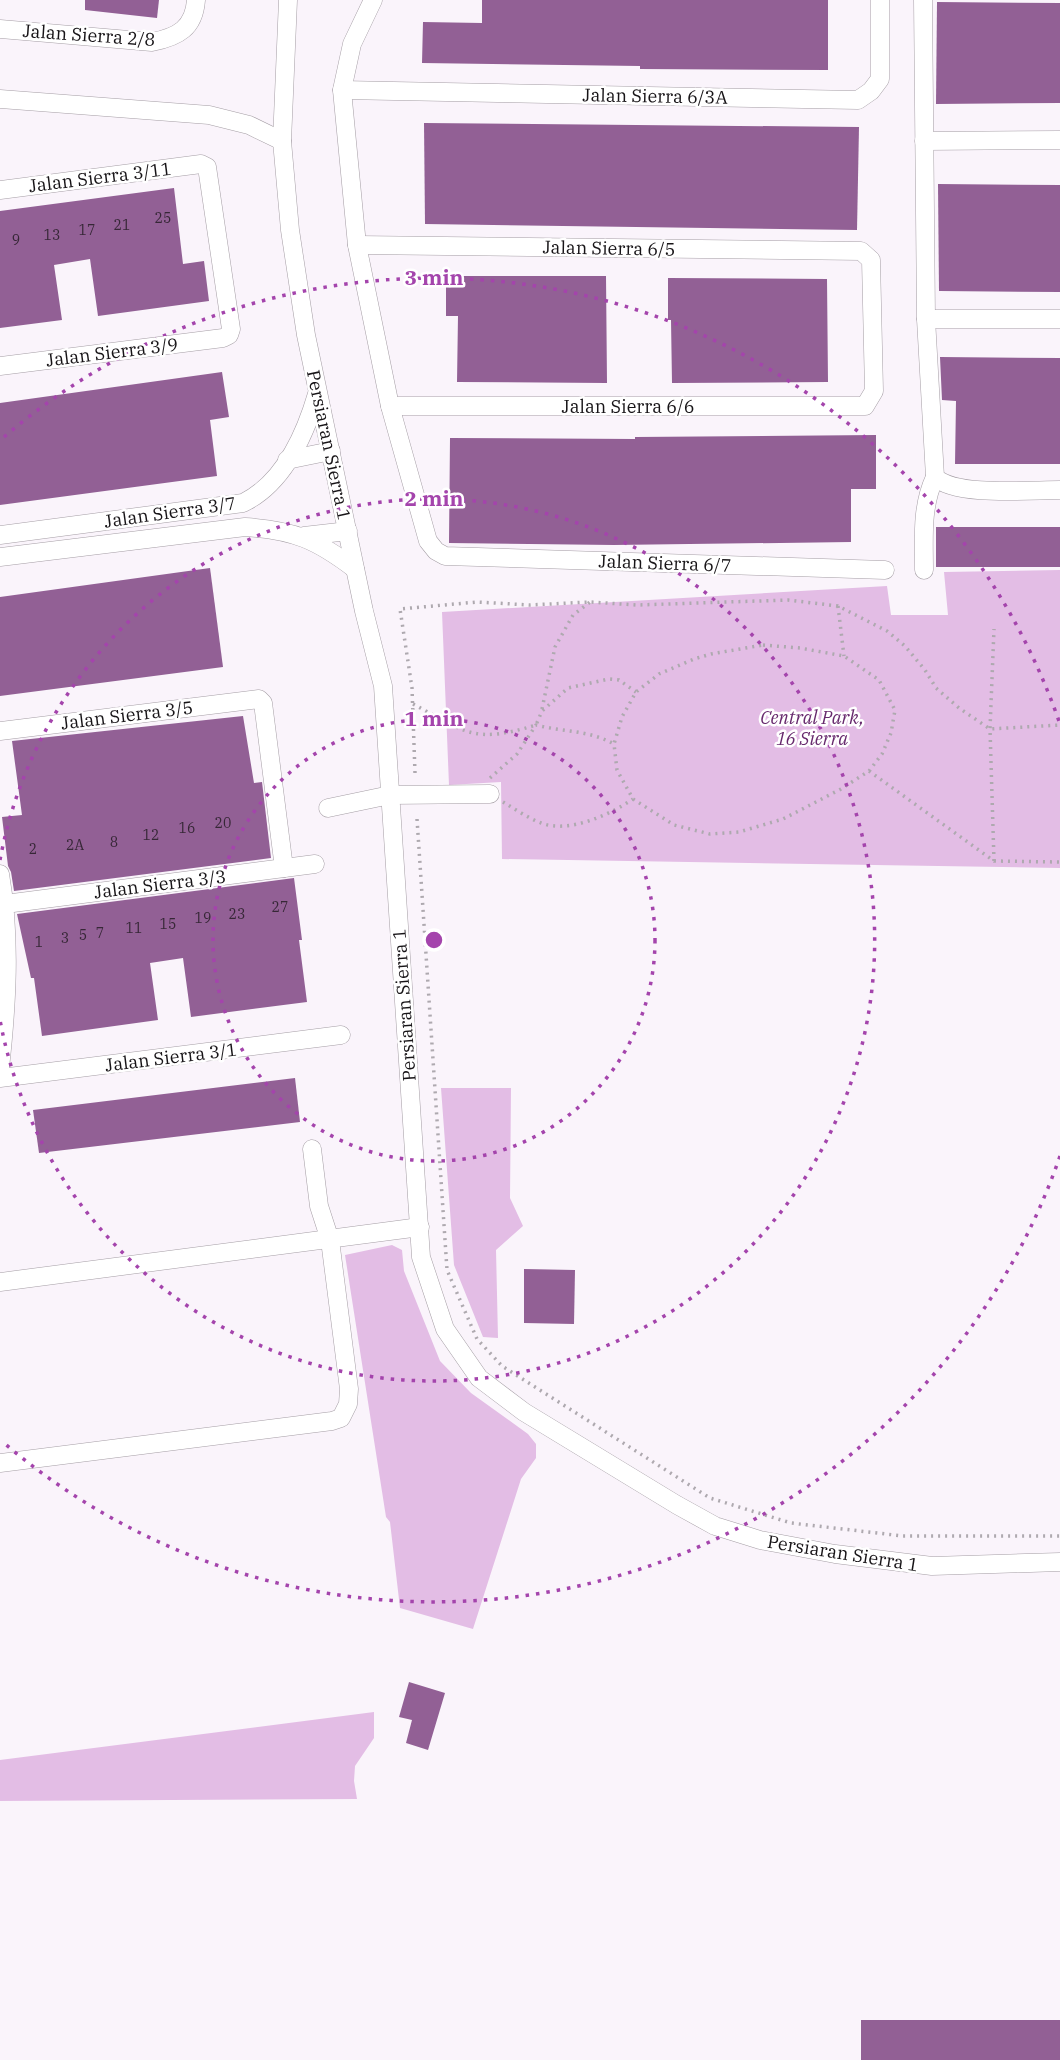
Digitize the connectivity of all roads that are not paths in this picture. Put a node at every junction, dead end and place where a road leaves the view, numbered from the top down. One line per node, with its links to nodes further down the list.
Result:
1 (196, 0): 6 (street, Jalan Sierra 2/8)
2 (288, 0): 10 (street, Persiaran Sierra 1)
3 (373, 0): 7 (street)
4 (880, 0): 7 (street, Jalan Sierra 6/3A)
5 (923, 0): 11 (street)
6 (0, 29)
7 (342, 90): 13 (street)
8 (0, 99): 10 (street)
9 (1060, 140): 11 (street)
10 (282, 141): 18 (street, Persiaran Sierra 1)
11 (924, 141): 14 (street)
12 (0, 190): 16 (street, Jalan Sierra 3/11)
13 (357, 245): 19 (street); 20 (street, Jalan Sierra 6/5)
14 (926, 319): 15 (street); 23 (street)
15 (1060, 319)
16 (223, 338): 17 (street, Jalan Sierra 3/9)
17 (0, 366)
18 (318, 390): 21 (street, Persiaran Sierra 1); 22 (street, Jalan Sierra 3/7)
19 (390, 406): 20 (street, Jalan Sierra 6/6); 36 (street, Jalan Sierra 6/7)
20 (865, 406)
21 (331, 451): 22 (street); 29 (street, Persiaran Sierra 1)
22 (287, 460): 25 (street, Jalan Sierra 3/7)
23 (934, 477): 24 (street); 37 (street)
24 (1060, 490)
25 (243, 503): 26 (street, Jalan Sierra 3/7); 27 (street)
26 (146, 516): 28 (street, Jalan Sierra 3/7); 32 (street)
27 (245, 527): 31 (street, Jalan Sierra 3/7); 32 (street, Jalan Sierra 3/7)
28 (40, 529): 30 (street, Jalan Sierra 3/7); 33 (street)
29 (348, 531): 31 (street); 35 (street, Persiaran Sierra 1)
30 (0, 534)
31 (304, 536): 35 (street, Jalan Sierra 3/7)
32 (150, 539): 33 (street, Jalan Sierra 3/7)
33 (43, 551): 34 (street, Jalan Sierra 3/7)
34 (0, 557)
35 (355, 569): 40 (street, Persiaran Sierra 1)
36 (885, 570)
37 (924, 570)
38 (0, 731): 43 (street, Jalan Sierra 3/5)
39 (491, 794): 40 (street)
40 (390, 795): 41 (street); 51 (street, Persiaran Sierra 1)
41 (328, 808)
42 (315, 864): 43 (street, Jalan Sierra 3/3)
43 (284, 869): 45 (street, Jalan Sierra 3/3)
44 (0, 874): 45 (street)
45 (5, 904): 46 (street)
46 (3, 968): 48 (street)
47 (341, 1035): 49 (street, Jalan Sierra 3/1)
48 (0, 1068)
49 (0, 1079)
50 (312, 1149): 52 (street)
51 (420, 1227): 52 (street); 55 (street, Persiaran Sierra 1)
52 (330, 1240): 53 (street); 54 (street)
53 (0, 1282)
54 (0, 1463)
55 (1060, 1562)

